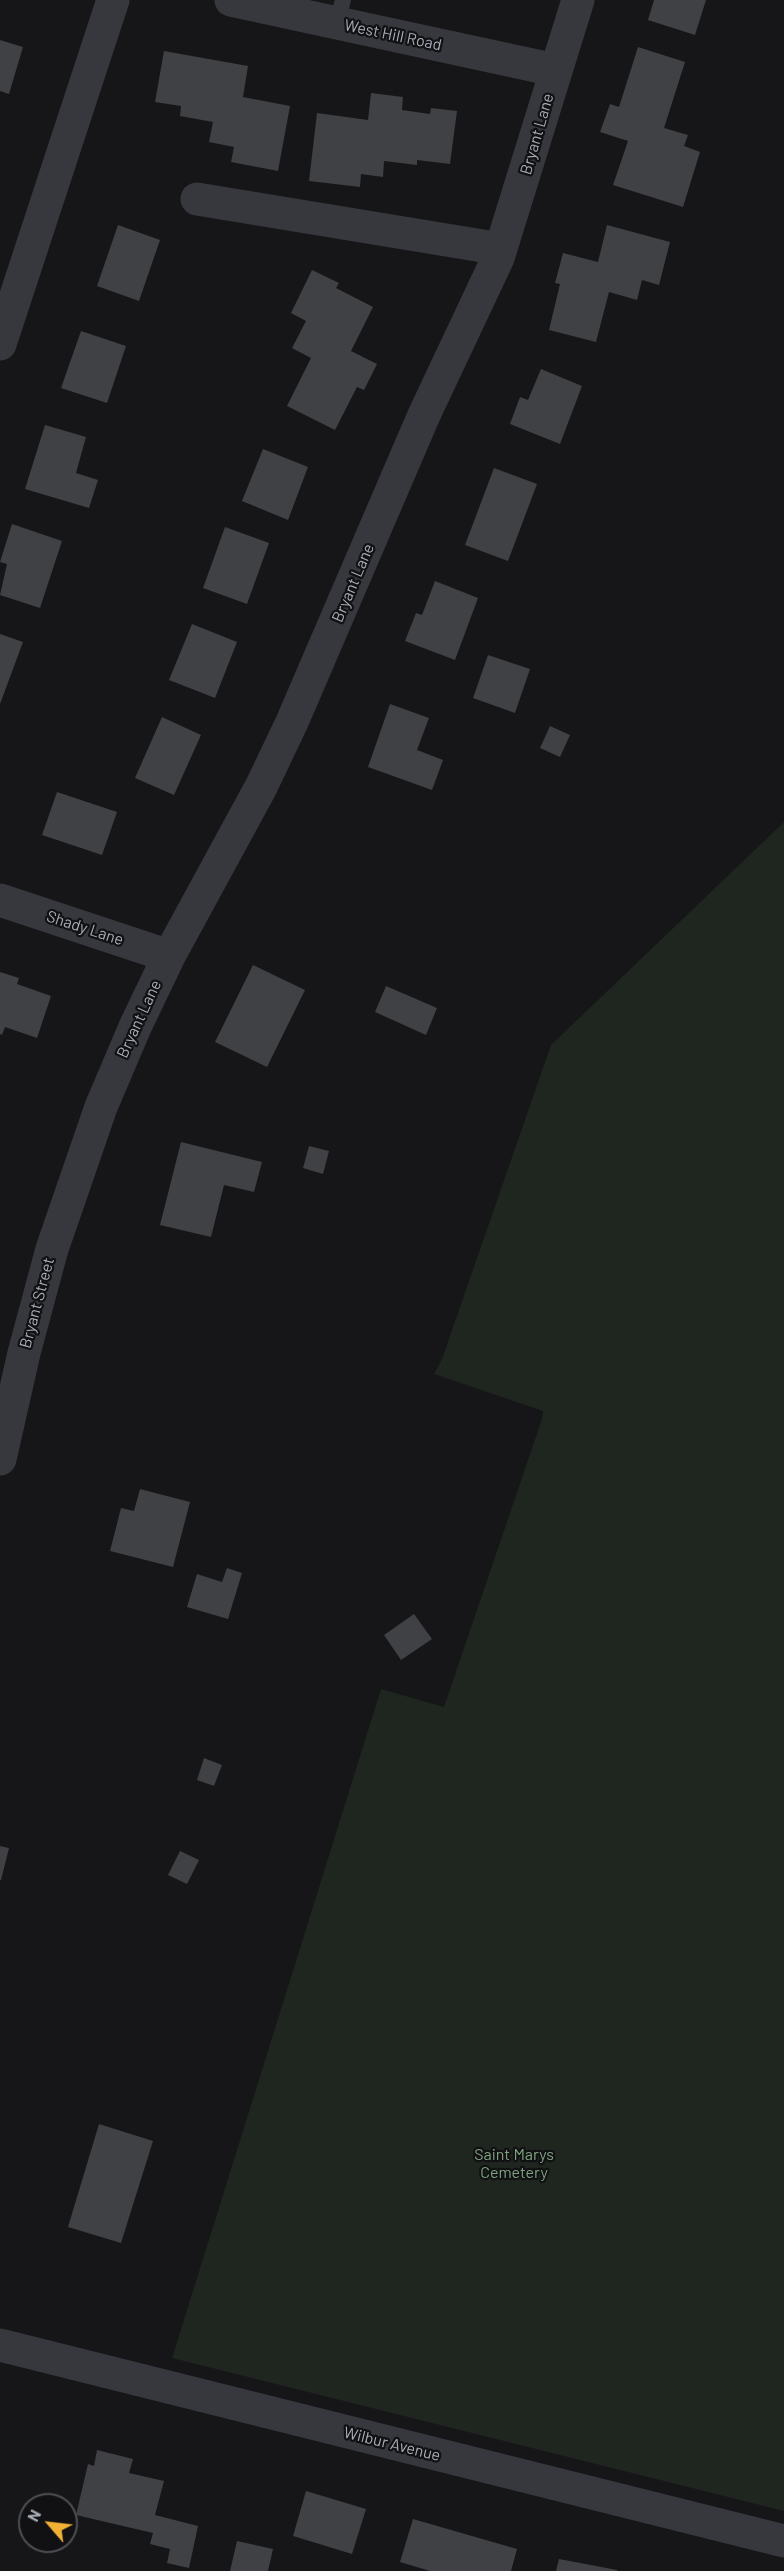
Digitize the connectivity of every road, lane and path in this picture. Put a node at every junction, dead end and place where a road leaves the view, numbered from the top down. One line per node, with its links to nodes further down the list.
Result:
1 (113, 0): 8 (street)
2 (231, 0): 4 (street, West Hill Road)
3 (578, 0): 5 (street, Bryant Lane)
4 (340, 11): 5 (street, West Hill Road)
5 (555, 70): 7 (street, Bryant Lane)
6 (197, 199): 7 (street)
7 (501, 249): 10 (street, Bryant Lane)
8 (0, 344)
9 (0, 900): 10 (street, Shady Lane)
10 (169, 956): 11 (street, Bryant Lane)
11 (86, 1149): 12 (street, Bryant Street)
12 (12, 1349): 13 (street, Bryant Street)
13 (0, 1459)
14 (0, 2345): 15 (street, Wilbur Avenue)
15 (784, 2541)

